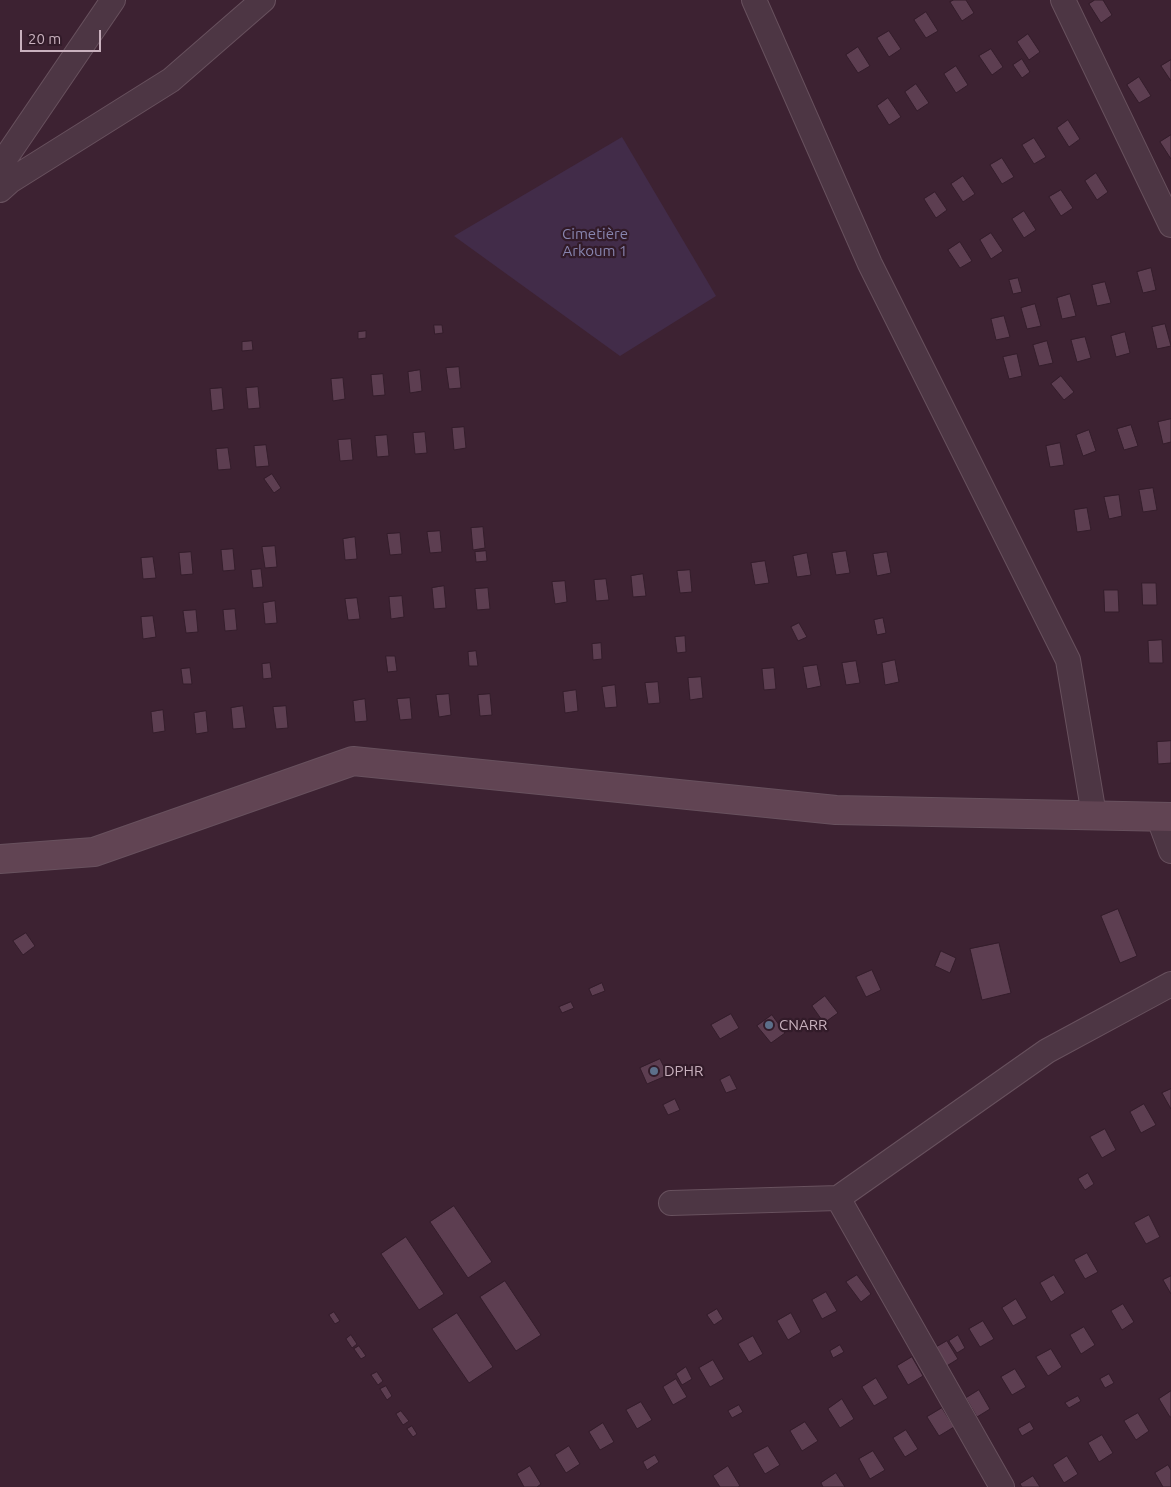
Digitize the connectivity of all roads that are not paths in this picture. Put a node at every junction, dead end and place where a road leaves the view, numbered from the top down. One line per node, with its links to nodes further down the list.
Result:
1 (113, 0): 5 (street)
2 (263, 0): 6 (street)
3 (754, 0): 8 (street)
4 (1064, 0): 7 (street)
5 (0, 166)
6 (0, 190)
7 (1171, 225)
8 (1094, 815): 9 (main road); 11 (main road)
9 (1164, 817): 10 (street)
10 (1171, 851)
11 (0, 859)
12 (1171, 984): 13 (street)
13 (838, 1198): 14 (street); 15 (street)
14 (670, 1203)
15 (1002, 1487)

